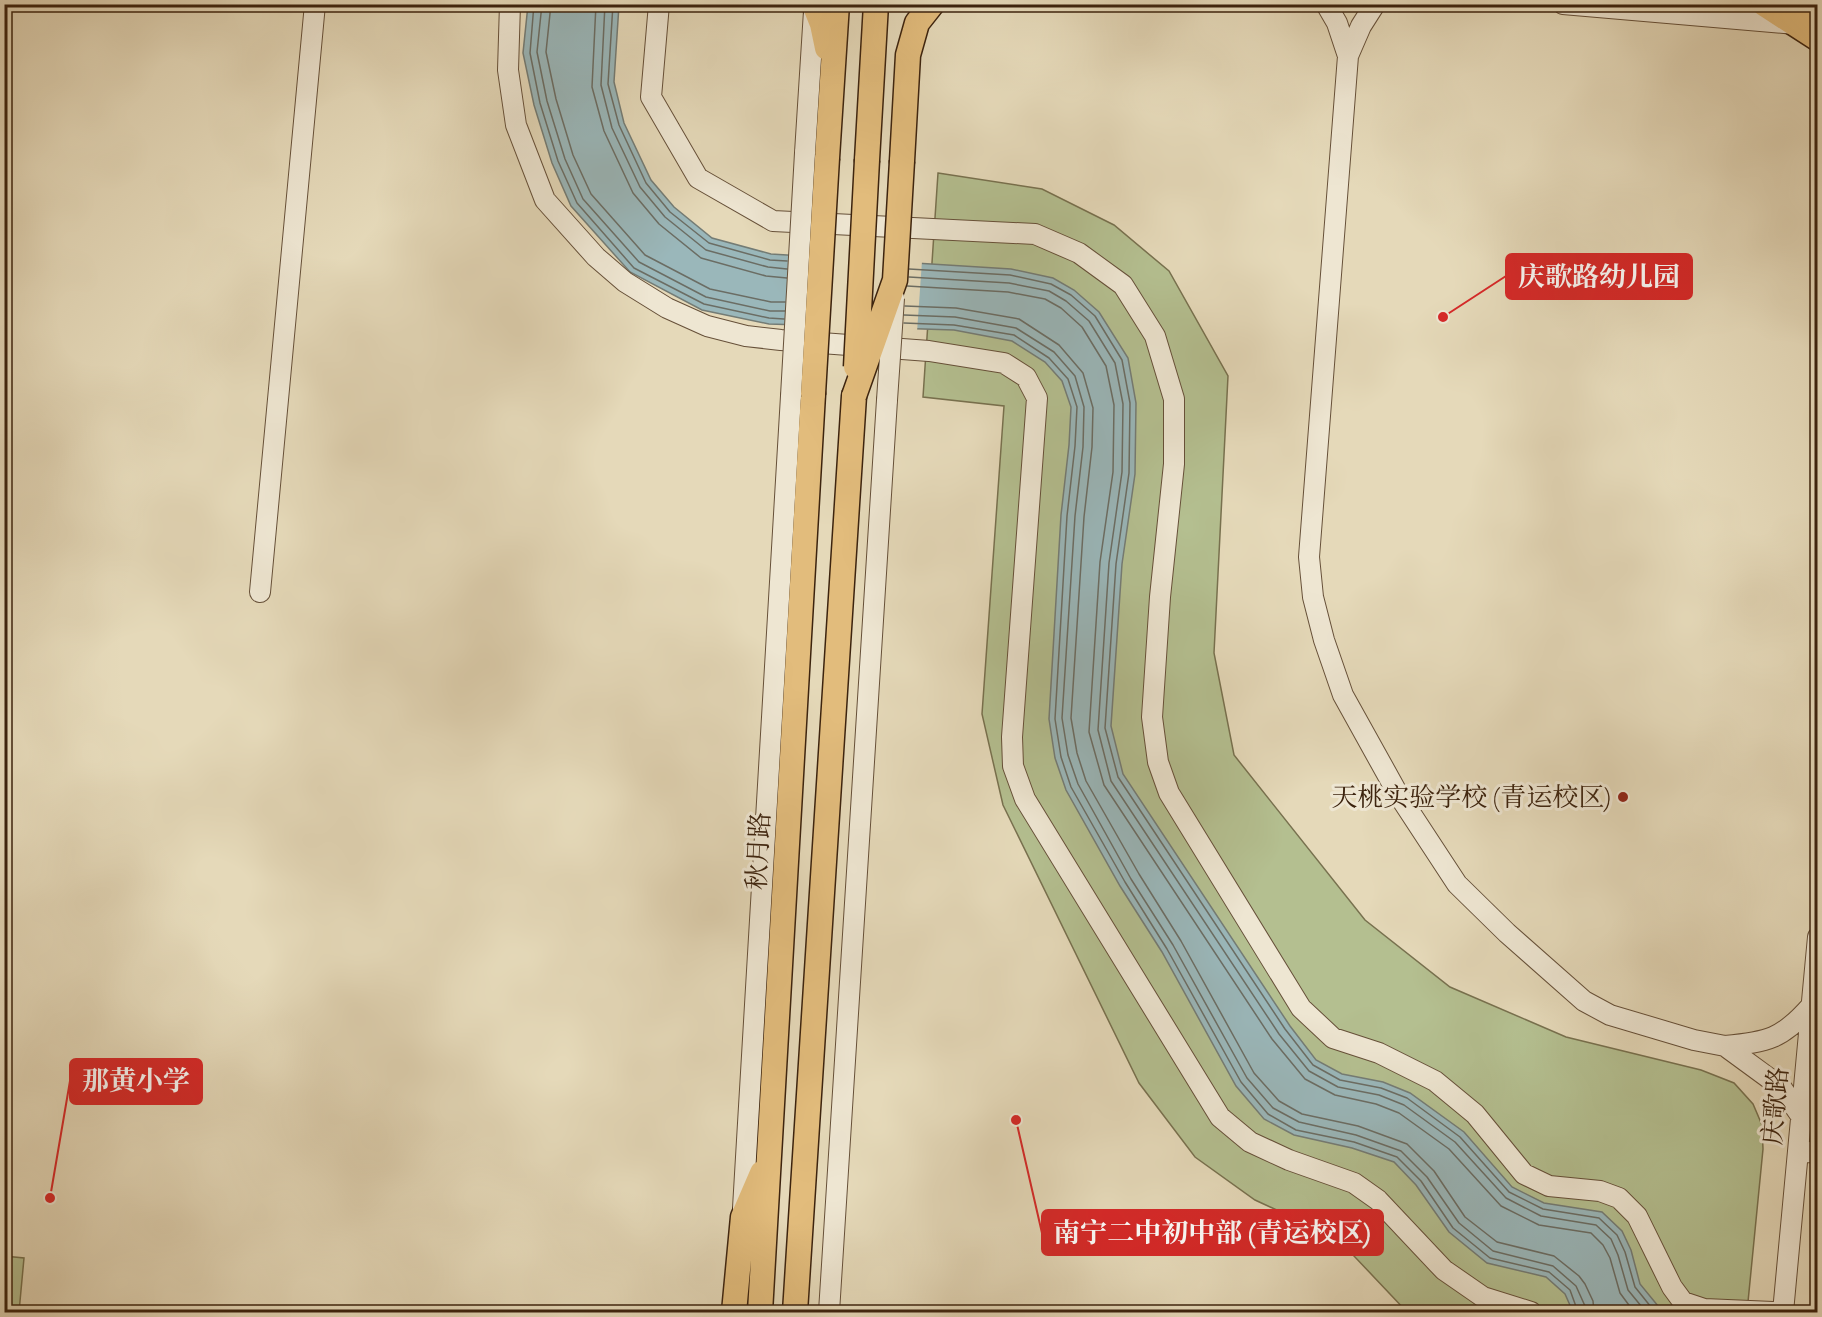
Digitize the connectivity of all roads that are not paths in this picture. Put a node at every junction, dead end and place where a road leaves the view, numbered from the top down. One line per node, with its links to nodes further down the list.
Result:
1 (315, 4): 22 (street)
2 (510, 4): 34 (street)
3 (659, 4): 35 (street)
4 (837, 4): 17 (main road, 秋月路)
5 (876, 4): 21 (main road, bridge)
6 (932, 4): 19 (main road, bridge)
7 (1326, 4): 16 (street)
8 (1375, 4): 16 (street)
9 (1563, 4): 14 (street)
10 (1764, 4): 14 (main road)
11 (1773, 4): 13 (main road)
12 (814, 5): 17 (main road); 18 (street)
13 (1818, 10)
14 (1795, 24): 15 (main road)
15 (1818, 39)
16 (1348, 56): 25 (street)
17 (833, 72): 18 (main road, 秋月路)
18 (816, 155): 20 (main road, 秋月路, bridge)
19 (895, 280): 21 (main road, bridge); 33 (street, bridge)
20 (802, 395): 28 (main road, 秋月路); 29 (street)
21 (854, 396): 32 (main road)
22 (260, 592)
23 (1818, 937): 24 (street, 庆歌路)
24 (1811, 1006): 25 (street); 26 (street, 庆歌路)
25 (1725, 1046): 26 (street)
26 (1801, 1116): 27 (street, 庆歌路)
27 (1808, 1152): 36 (street, 庆歌路)
28 (769, 1157): 29 (main road); 31 (main road, 秋月路)
29 (742, 1217): 30 (main road)
30 (734, 1312)
31 (760, 1312)
32 (795, 1312)
33 (829, 1312)
34 (1531, 1312)
35 (1773, 1312)
36 (1783, 1312)

